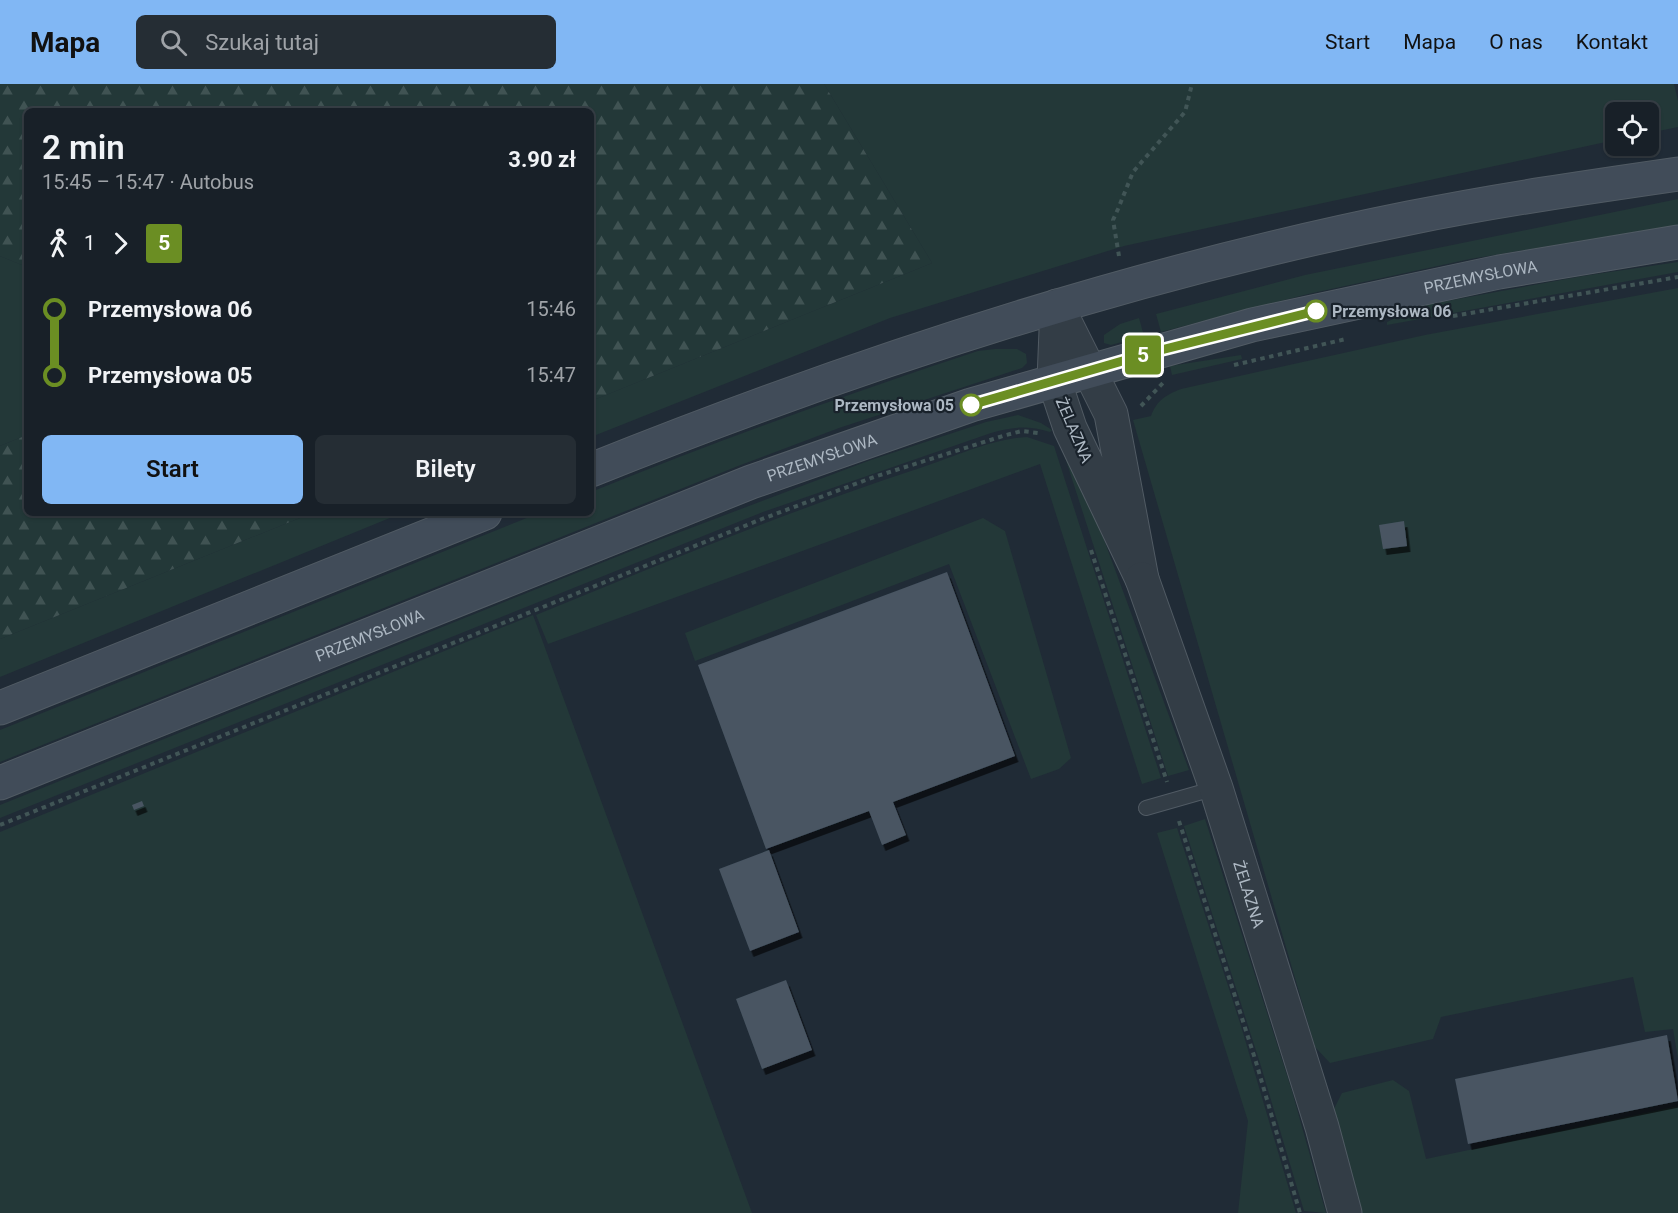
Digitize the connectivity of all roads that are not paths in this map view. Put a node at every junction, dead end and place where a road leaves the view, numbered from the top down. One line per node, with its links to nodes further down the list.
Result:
1 (1678, 174): 3 (main road)
2 (1678, 242): 4 (main road, PRZEMYSŁOWA)
3 (1057, 306): 4 (street, ŻELAZNA); 5 (street, ŻELAZNA); 6 (main road)
4 (1089, 370): 5 (main road, PRZEMYSŁOWA); 8 (street, ŻELAZNA)
5 (1054, 380): 8 (street, ŻELAZNA); 10 (main road, PRZEMYSŁOWA)
6 (594, 469)
7 (478, 516): 9 (main road)
8 (1142, 579): 11 (street, ŻELAZNA)
9 (0, 708)
10 (0, 783)
11 (1216, 788): 12 (lane); 13 (street, ŻELAZNA)
12 (1146, 808)
13 (1345, 1213)

